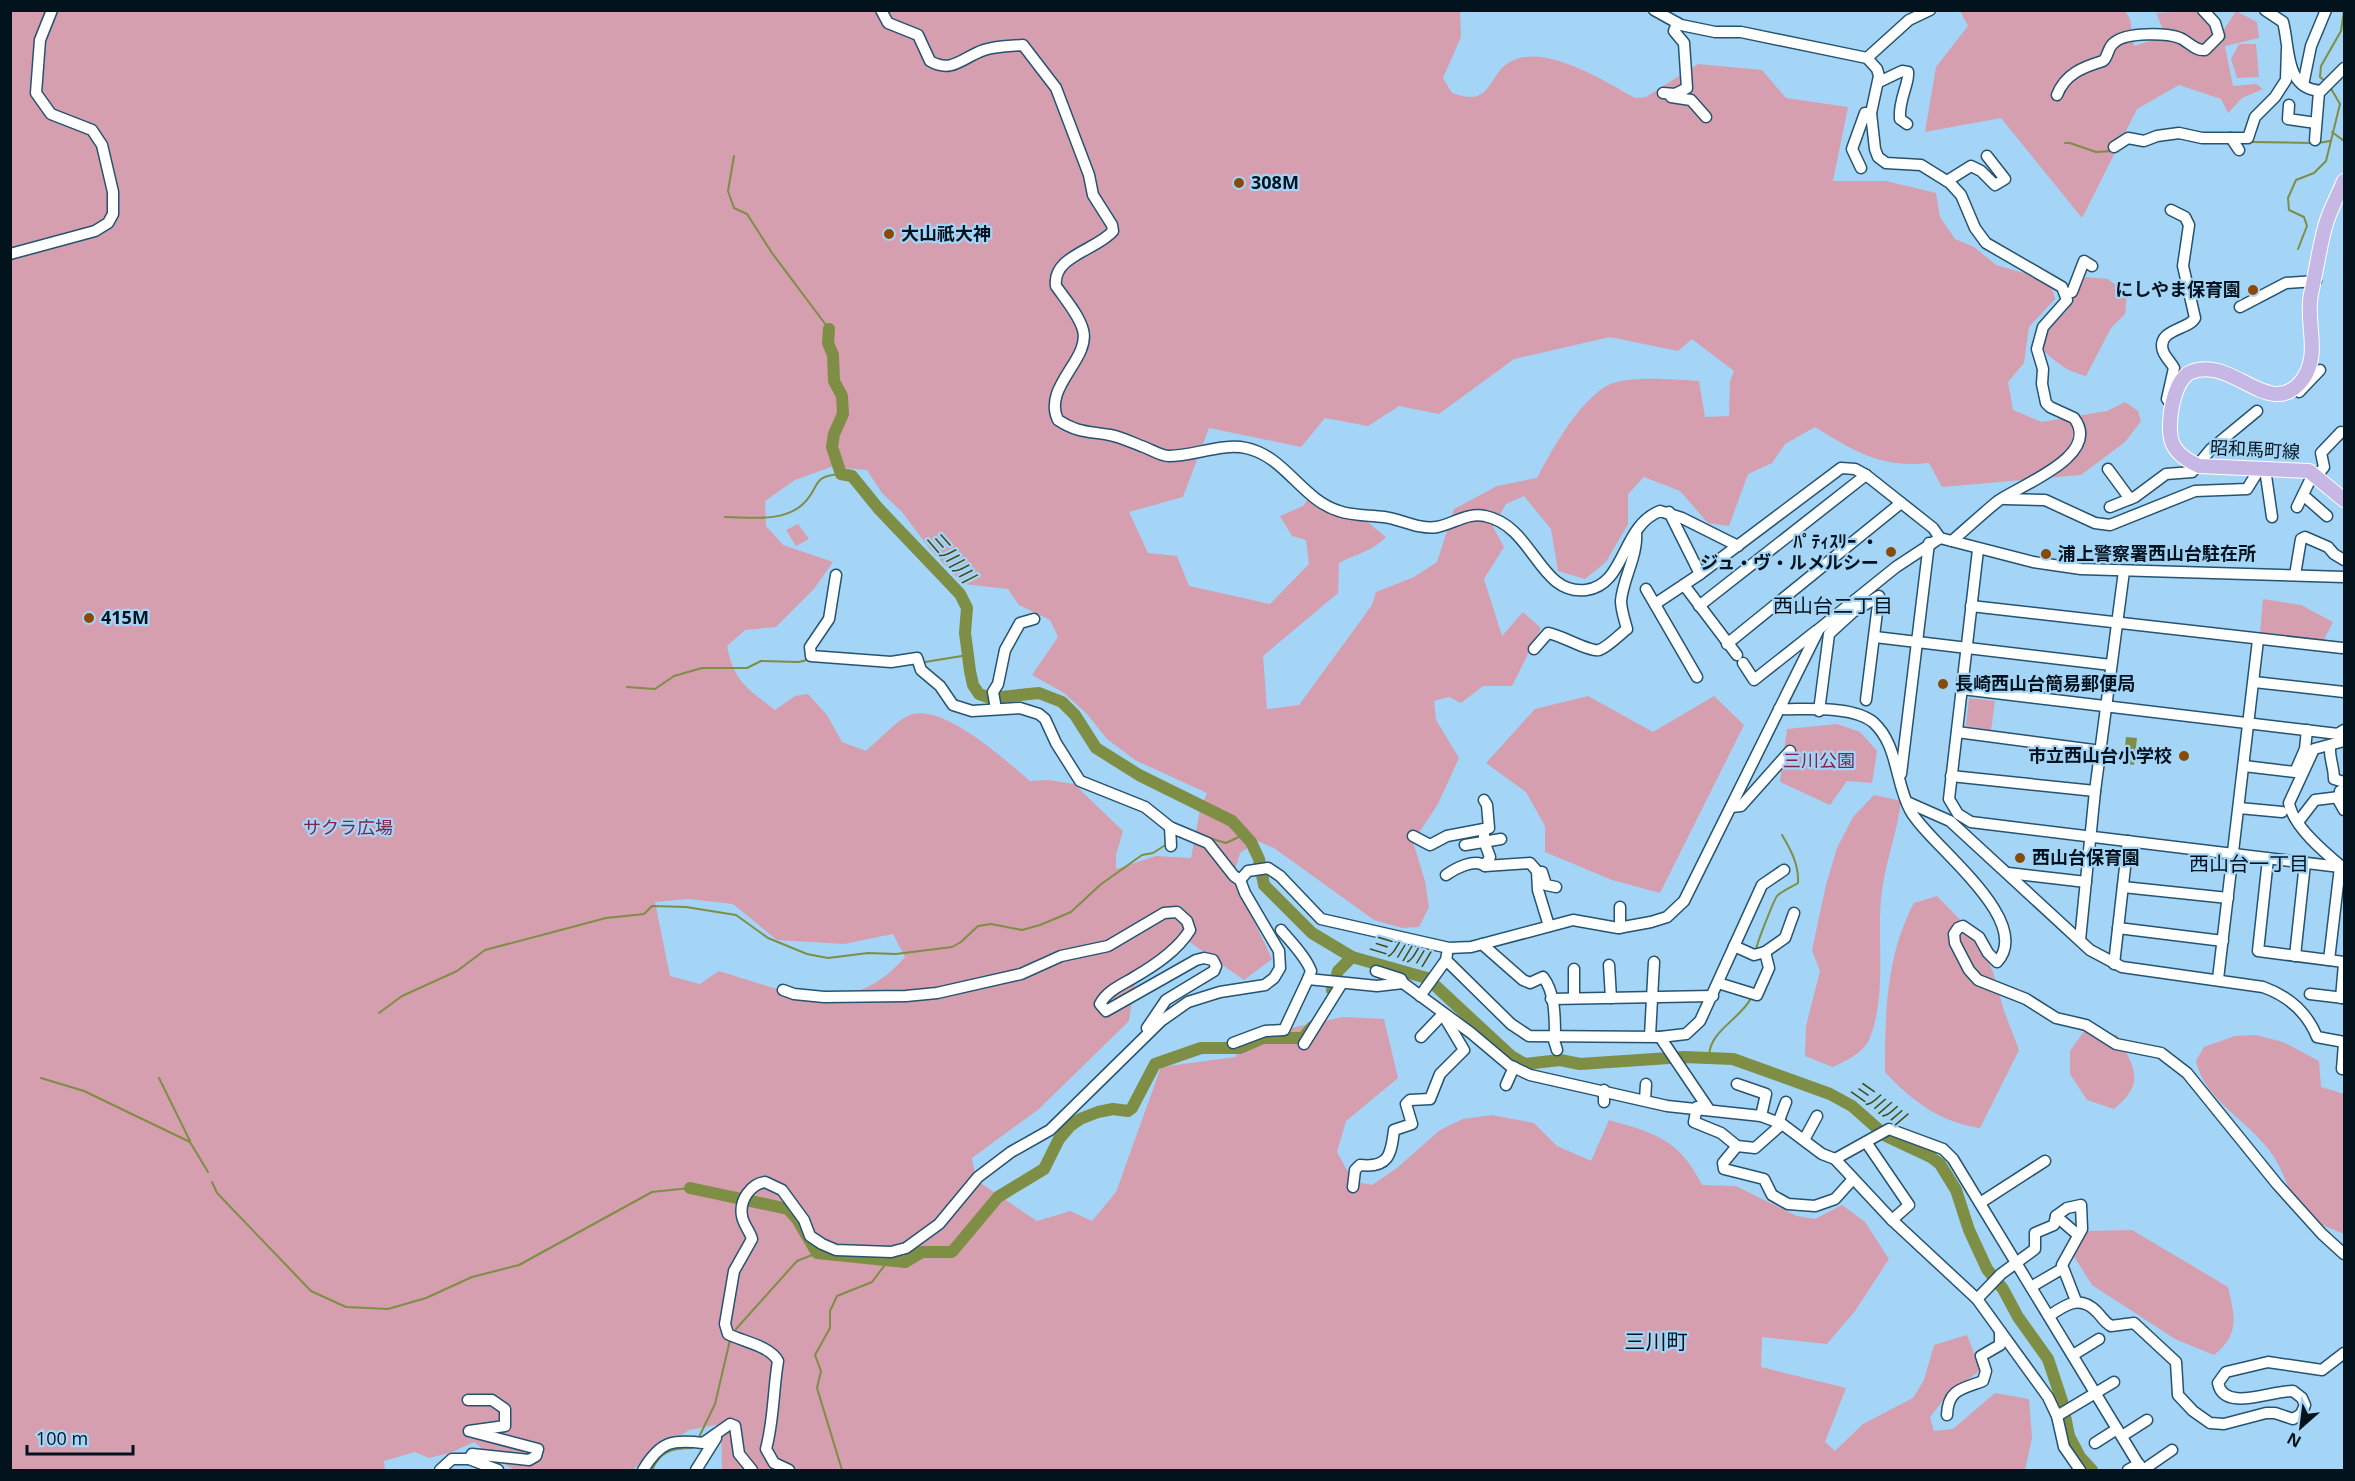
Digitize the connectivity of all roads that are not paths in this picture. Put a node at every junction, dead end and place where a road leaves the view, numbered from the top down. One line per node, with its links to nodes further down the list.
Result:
1 (51, 10): 28 (street)
2 (880, 10): 53 (street)
3 (1654, 10): 8 (street)
4 (1930, 10): 10 (street)
5 (2203, 10): 15 (street)
6 (2265, 10): 9 (street)
7 (2326, 10): 13 (street)
8 (1677, 23): 10 (street); 18 (street)
9 (2287, 49): 13 (street); 22 (street)
10 (1868, 58): 12 (street)
11 (2344, 68): 14 (street)
12 (1879, 82): 17 (street); 20 (street)
13 (2303, 85): 14 (street)
14 (2325, 87): 19 (street)
15 (2057, 95)
16 (2289, 105): 19 (street)
17 (1871, 113): 24 (street); 25 (street)
18 (1706, 117)
19 (2316, 123): 21 (street)
20 (1907, 124)
21 (2315, 140)
22 (2114, 147)
23 (1987, 156): 25 (street)
24 (1861, 168)
25 (1947, 181): 31 (street)
26 (2344, 181): 30 (main road)
27 (2171, 210): 35 (street)
28 (10, 254)
29 (2092, 266): 31 (street)
30 (2316, 281): 32 (street); 34 (main road)
31 (2066, 294): 45 (street)
32 (2240, 307)
33 (2320, 370): 34 (street)
34 (2295, 387): 35 (main road, 昭和馬町線)
35 (2173, 406): 38 (main road, 昭和馬町線)
36 (2257, 411): 38 (street)
37 (2341, 432): 42 (street)
38 (2199, 466): 40 (main road, 昭和馬町線); 44 (street)
39 (2108, 469): 44 (street)
40 (2263, 469): 42 (main road, 昭和馬町線); 45 (street); 52 (street)
41 (1866, 475): 47 (street); 57 (street); 68 (street)
42 (2315, 475): 43 (street); 46 (main road, 昭和馬町線)
43 (2303, 495): 49 (street); 51 (street)
44 (2130, 499): 48 (street)
45 (2000, 500): 55 (street)
46 (2344, 500)
47 (1901, 503): 54 (street); 76 (street)
48 (2110, 507)
49 (2297, 507)
50 (1669, 512): 53 (street); 57 (street); 61 (street)
51 (2328, 516)
52 (2272, 517)
53 (1636, 529): 79 (street)
54 (1940, 538): 55 (street); 56 (street)
55 (1952, 542): 58 (street)
56 (1929, 543): 72 (street); 75 (street)
57 (1738, 546): 61 (street)
58 (1978, 550): 60 (street); 69 (street)
59 (2344, 560): 63 (street)
60 (2124, 571): 63 (street); 71 (street)
61 (1700, 574): 65 (street)
62 (836, 575): 86 (street)
63 (2295, 575): 64 (street)
64 (2344, 577)
65 (1684, 585): 67 (street); 68 (street)
66 (1646, 589): 67 (street)
67 (1655, 604): 81 (street)
68 (1699, 606): 76 (street)
69 (1971, 606): 71 (street); 77 (street)
70 (1034, 619): 86 (street)
71 (2117, 621): 74 (street); 80 (street)
72 (1819, 629): 76 (street); 88 (street)
73 (1875, 637): 75 (street); 85 (street); 89 (street)
74 (2259, 640): 78 (street); 82 (street)
75 (1918, 642): 77 (street); 100 (street)
76 (1727, 644)
77 (1966, 647): 80 (street); 83 (street)
78 (2342, 648)
79 (1534, 649)
80 (2111, 665): 87 (street)
81 (1697, 677)
82 (2254, 682): 84 (street); 90 (street)
83 (1962, 689): 87 (street); 93 (street)
84 (2344, 692)
85 (1866, 700)
86 (996, 707): 128 (street)
87 (2106, 708): 90 (street); 97 (street)
88 (1779, 709): 89 (street); 106 (street)
89 (1819, 711): 100 (street)
90 (2248, 724): 91 (street); 98 (street)
91 (2307, 730): 92 (street); 98 (street)
92 (2344, 730)
93 (1957, 732): 97 (street); 99 (street)
94 (2344, 741): 95 (street)
95 (2330, 746): 101 (street); 111 (street)
96 (1790, 751): 106 (street)
97 (2101, 751): 102 (street)
98 (2244, 766): 107 (street)
99 (1951, 776): 102 (street); 110 (street)
100 (1901, 780): 105 (street)
101 (2343, 782): 103 (street)
102 (2095, 791): 114 (street)
103 (2339, 797): 108 (street); 111 (street)
104 (1484, 800): 112 (street)
105 (1907, 802): 110 (street); 202 (street)
106 (1731, 807): 137 (street)
107 (2239, 808): 109 (street); 119 (street)
108 (2344, 810)
109 (2282, 812)
110 (1954, 818): 114 (street); 126 (street)
111 (2298, 822): 124 (street)
112 (1484, 829): 113 (street); 117 (street)
113 (1413, 836)
114 (2091, 837): 116 (street); 129 (street)
115 (1501, 839): 117 (street)
116 (2128, 841): 119 (street); 131 (street)
117 (1484, 843): 118 (street); 123 (street)
118 (1465, 845)
119 (2234, 854): 120 (street); 132 (street)
120 (2268, 859): 122 (street); 146 (street)
121 (1530, 862): 123 (street); 130 (street); 136 (street)
122 (2305, 863): 124 (street); 146 (street)
123 (1485, 867): 127 (street)
124 (2342, 868): 135 (street)
125 (1784, 870): 143 (street)
126 (2008, 873): 129 (street); 140 (street)
127 (1446, 875)
128 (1240, 880): 144 (street); 170 (street)
129 (2086, 882): 140 (street)
130 (1556, 887)
131 (2123, 887): 132 (street); 138 (street)
132 (2228, 898): 141 (street)
133 (1620, 908): 137 (street)
134 (1794, 913): 145 (street)
135 (2340, 917): 148 (street)
136 (1549, 926): 137 (street); 142 (street)
137 (1620, 928)
138 (2118, 928): 141 (street); 151 (street)
139 (1281, 930): 155 (street)
140 (2080, 940): 151 (street)
141 (2223, 941): 156 (street)
142 (1482, 944): 144 (street); 168 (street)
143 (1734, 946): 145 (street); 159 (street)
144 (1449, 948): 147 (street)
145 (1760, 954): 159 (street)
146 (2295, 956): 148 (street)
147 (1446, 960): 161 (street); 171 (street)
148 (2329, 960): 150 (street)
149 (1654, 962): 166 (street)
150 (2344, 963): 167 (street)
151 (2114, 964): 156 (street)
152 (1609, 965): 165 (street)
153 (1574, 969): 164 (street)
154 (1376, 971): 158 (street)
155 (1308, 979): 157 (street); 174 (street)
156 (2218, 979): 175 (street)
157 (1341, 983): 158 (street); 176 (street)
158 (1403, 983): 161 (street)
159 (1718, 983): 163 (street)
160 (783, 990): 170 (street)
161 (1423, 992): 169 (street)
162 (2310, 994): 167 (street)
163 (1713, 996): 166 (street); 173 (street)
164 (1574, 998): 165 (street); 168 (street)
165 (1611, 998): 166 (street)
166 (1653, 998): 173 (street)
167 (2343, 998)
168 (1551, 999): 171 (street)
169 (1441, 1012): 172 (street); 178 (street); 197 (street)
170 (1146, 1034): 230 (street)
171 (1554, 1036): 173 (street); 177 (street)
172 (1421, 1037)
173 (1655, 1037): 187 (street)
174 (1233, 1043)
175 (2344, 1043): 179 (street)
176 (1304, 1044)
177 (1557, 1050)
178 (1514, 1067): 182 (street); 183 (street)
179 (2344, 1069)
180 (1646, 1084): 184 (street)
181 (1737, 1084): 188 (street)
182 (1506, 1085)
183 (1604, 1090): 184 (street); 185 (street)
184 (1645, 1100): 187 (street)
185 (1604, 1102)
186 (1786, 1102): 190 (street)
187 (1702, 1108): 188 (street); 193 (street)
188 (1761, 1116): 190 (street)
189 (1816, 1116): 192 (street)
190 (1780, 1123): 192 (street); 193 (street)
191 (1870, 1139): 194 (street); 198 (street); 200 (street)
192 (1804, 1140): 194 (street)
193 (1737, 1146): 196 (street)
194 (1835, 1160): 196 (street)
195 (2045, 1161): 198 (street)
196 (1853, 1179): 200 (street)
197 (1353, 1187)
198 (1980, 1203): 203 (street)
199 (2056, 1216): 201 (street); 201 (street); 203 (street)
200 (1892, 1220): 206 (street)
201 (2078, 1235): 207 (street)
202 (2344, 1254)
203 (2015, 1262): 205 (street); 206 (street)
204 (2060, 1270): 205 (street)
205 (2031, 1287): 208 (street)
206 (1977, 1299): 209 (street)
207 (2076, 1301): 208 (street); 211 (street)
208 (2049, 1316): 212 (street)
209 (2000, 1333): 216 (street); 217 (street)
210 (2099, 1339): 212 (street)
211 (2344, 1353)
212 (2073, 1355): 214 (street)
213 (2114, 1382): 214 (street)
214 (2094, 1393): 217 (street); 219 (street)
215 (468, 1400): 223 (street)
216 (1947, 1415)
217 (2058, 1415): 231 (street)
218 (2147, 1420): 219 (street)
219 (2120, 1433): 221 (street); 224 (street)
220 (719, 1434): 227 (street); 228 (street); 229 (street)
221 (2096, 1443)
222 (2172, 1450): 224 (street)
223 (469, 1459): 225 (street); 226 (street)
224 (2142, 1468): 232 (street)
225 (440, 1470)
226 (498, 1470)
227 (643, 1470)
228 (696, 1470)
229 (752, 1470)
230 (789, 1470)
231 (2080, 1470)
232 (2128, 1470)

